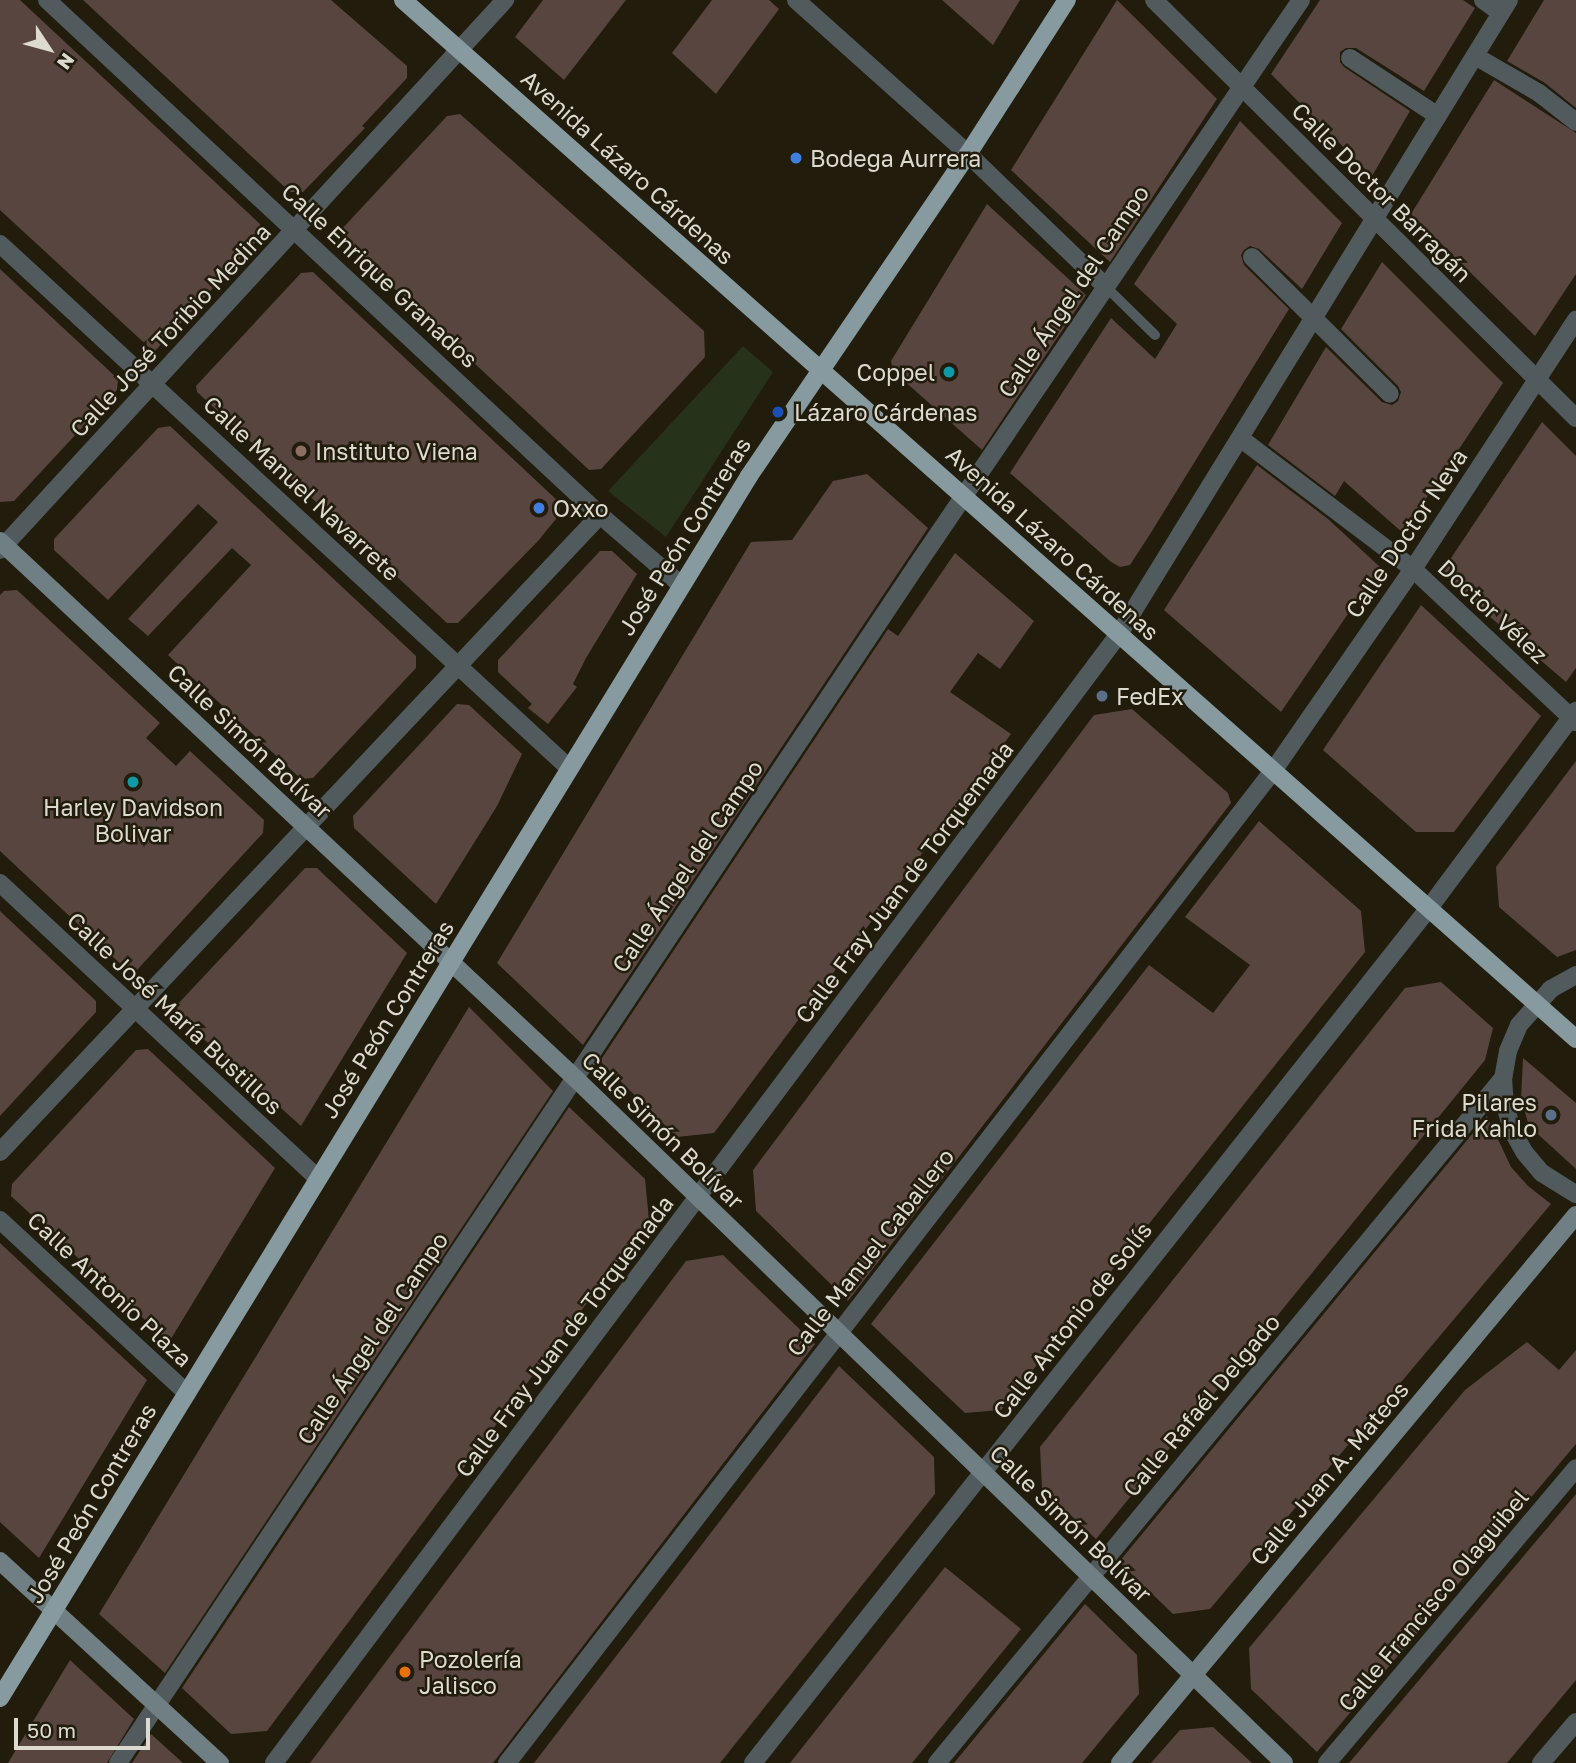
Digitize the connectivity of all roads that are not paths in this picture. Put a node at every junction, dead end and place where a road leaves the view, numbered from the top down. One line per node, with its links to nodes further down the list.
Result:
1 (47, 0): 18 (street, Calle Enrique Granados)
2 (403, 0): 10 (main road, Avenida Lázaro Cárdenas)
3 (505, 0): 10 (street, Calle José Toribio Medina)
4 (796, 0): 16 (street)
5 (1067, 0): 16 (main road, José Peón Contreras)
6 (1154, 0): 13 (street, Calle Doctor Barragán)
7 (1301, 0): 13 (street, Calle Ángel del Campo)
8 (1483, 0): 9 (street)
9 (1505, 6): 11 (street, Calle Fray Juan de Torquemada)
10 (460, 51): 18 (street, Calle José Toribio Medina); 25 (main road, Avenida Lázaro Cárdenas)
11 (1475, 56): 14 (street, Calle Fray Juan de Torquemada); 15 (street)
12 (1350, 58): 14 (street)
13 (1243, 88): 17 (street, Calle Doctor Barragán); 21 (street, Calle Ángel del Campo)
14 (1438, 116): 17 (street, Calle Fray Juan de Torquemada)
15 (1576, 122)
16 (968, 154): 21 (street); 25 (main road, José Peón Contreras)
17 (1374, 220): 22 (street, Calle Fray Juan de Torquemada); 26 (street, Calle Doctor Barragán)
18 (296, 230): 27 (street, Calle José Toribio Medina); 32 (street, Calle Enrique Granados)
19 (0, 244): 27 (street, Calle Manuel Navarrete)
20 (1252, 257): 22 (street)
21 (1105, 286): 24 (lane); 31 (street, Calle Ángel del Campo)
22 (1314, 318): 28 (street); 30 (street, Calle Fray Juan de Torquemada)
23 (1576, 320): 26 (street, Calle Doctor Neva)
24 (1156, 335)
25 (822, 371): 31 (main road, Avenida Lázaro Cárdenas); 35 (main road, José Peón Contreras)
26 (1538, 381): 29 (street, Calle Doctor Barragán); 34 (street, Calle Doctor Neva)
27 (153, 384): 33 (street, Calle José Toribio Medina); 37 (street, Calle Manuel Navarrete)
28 (1390, 394)
29 (1576, 418)
30 (1240, 438): 34 (street, Doctor Vélez); 36 (street, Calle Fray Juan de Torquemada)
31 (964, 496): 36 (main road, Avenida Lázaro Cárdenas); 49 (street, Calle Ángel del Campo)
32 (600, 515): 35 (street, Calle Enrique Granados); 37 (street)
33 (2, 545): 41 (street, Calle Simón Bolívar)
34 (1413, 569): 38 (street, Doctor Vélez); 40 (street, Calle Doctor Neva)
35 (681, 585): 39 (main road, José Peón Contreras)
36 (1119, 634): 40 (main road, Avenida Lázaro Cárdenas); 54 (street, Calle Fray Juan de Torquemada)
37 (458, 666): 39 (street, Calle Manuel Navarrete); 41 (street)
38 (1574, 717): 43 (street, Calle Antonio de Solís)
39 (569, 768): 44 (main road, José Peón Contreras)
40 (1272, 771): 43 (main road, Avenida Lázaro Cárdenas); 57 (street, Calle Manuel Caballero)
41 (306, 827): 44 (street, Calle Simón Bolívar); 47 (street)
42 (0, 883): 47 (street, Calle José María Bustillos)
43 (1429, 908): 46 (main road, Avenida Lázaro Cárdenas); 60 (street, Calle Antonio de Solís)
44 (450, 963): 49 (street, Calle Simón Bolívar); 52 (main road, José Peón Contreras)
45 (1576, 975): 46 (street)
46 (1536, 1003): 48 (main road, Avenida Lázaro Cárdenas); 50 (street)
47 (134, 1009): 51 (street); 52 (street, Calle José María Bustillos)
48 (1576, 1039)
49 (575, 1078): 54 (street, Calle Simón Bolívar); 66 (street, Calle Ángel del Campo)
50 (1503, 1078): 53 (street); 62 (street, Calle Rafaél Delgado)
51 (0, 1152)
52 (318, 1178): 58 (main road, José Peón Contreras)
53 (1576, 1194)
54 (698, 1197): 57 (street, Calle Simón Bolívar); 70 (street, Calle Fray Juan de Torquemada)
55 (1576, 1215): 64 (street, Calle Juan A. Mateos)
56 (0, 1220): 58 (street, Calle Antonio Plaza)
57 (838, 1334): 60 (street, Calle Simón Bolívar); 71 (street, Calle Manuel Caballero)
58 (187, 1393): 63 (main road, José Peón Contreras)
59 (1576, 1468): 76 (street, Calle Francisco Olaguibel)
60 (982, 1472): 62 (street, Calle Simón Bolívar); 72 (street, Calle Antonio de Solís)
61 (0, 1561): 63 (street)
62 (1092, 1576): 64 (street, Calle Simón Bolívar); 73 (street, Calle Rafaél Delgado)
63 (54, 1610): 65 (main road, José Peón Contreras); 66 (street)
64 (1194, 1675): 74 (street, Calle Juan A. Mateos); 75 (street, Calle Simón Bolívar)
65 (0, 1698)
66 (156, 1705): 68 (street, Calle Ángel del Campo); 69 (street)
67 (1576, 1722): 77 (street)
68 (117, 1763)
69 (220, 1763)
70 (274, 1763)
71 (507, 1763)
72 (753, 1763)
73 (937, 1763)
74 (1120, 1763)
75 (1284, 1763)
76 (1326, 1763)
77 (1541, 1763)

